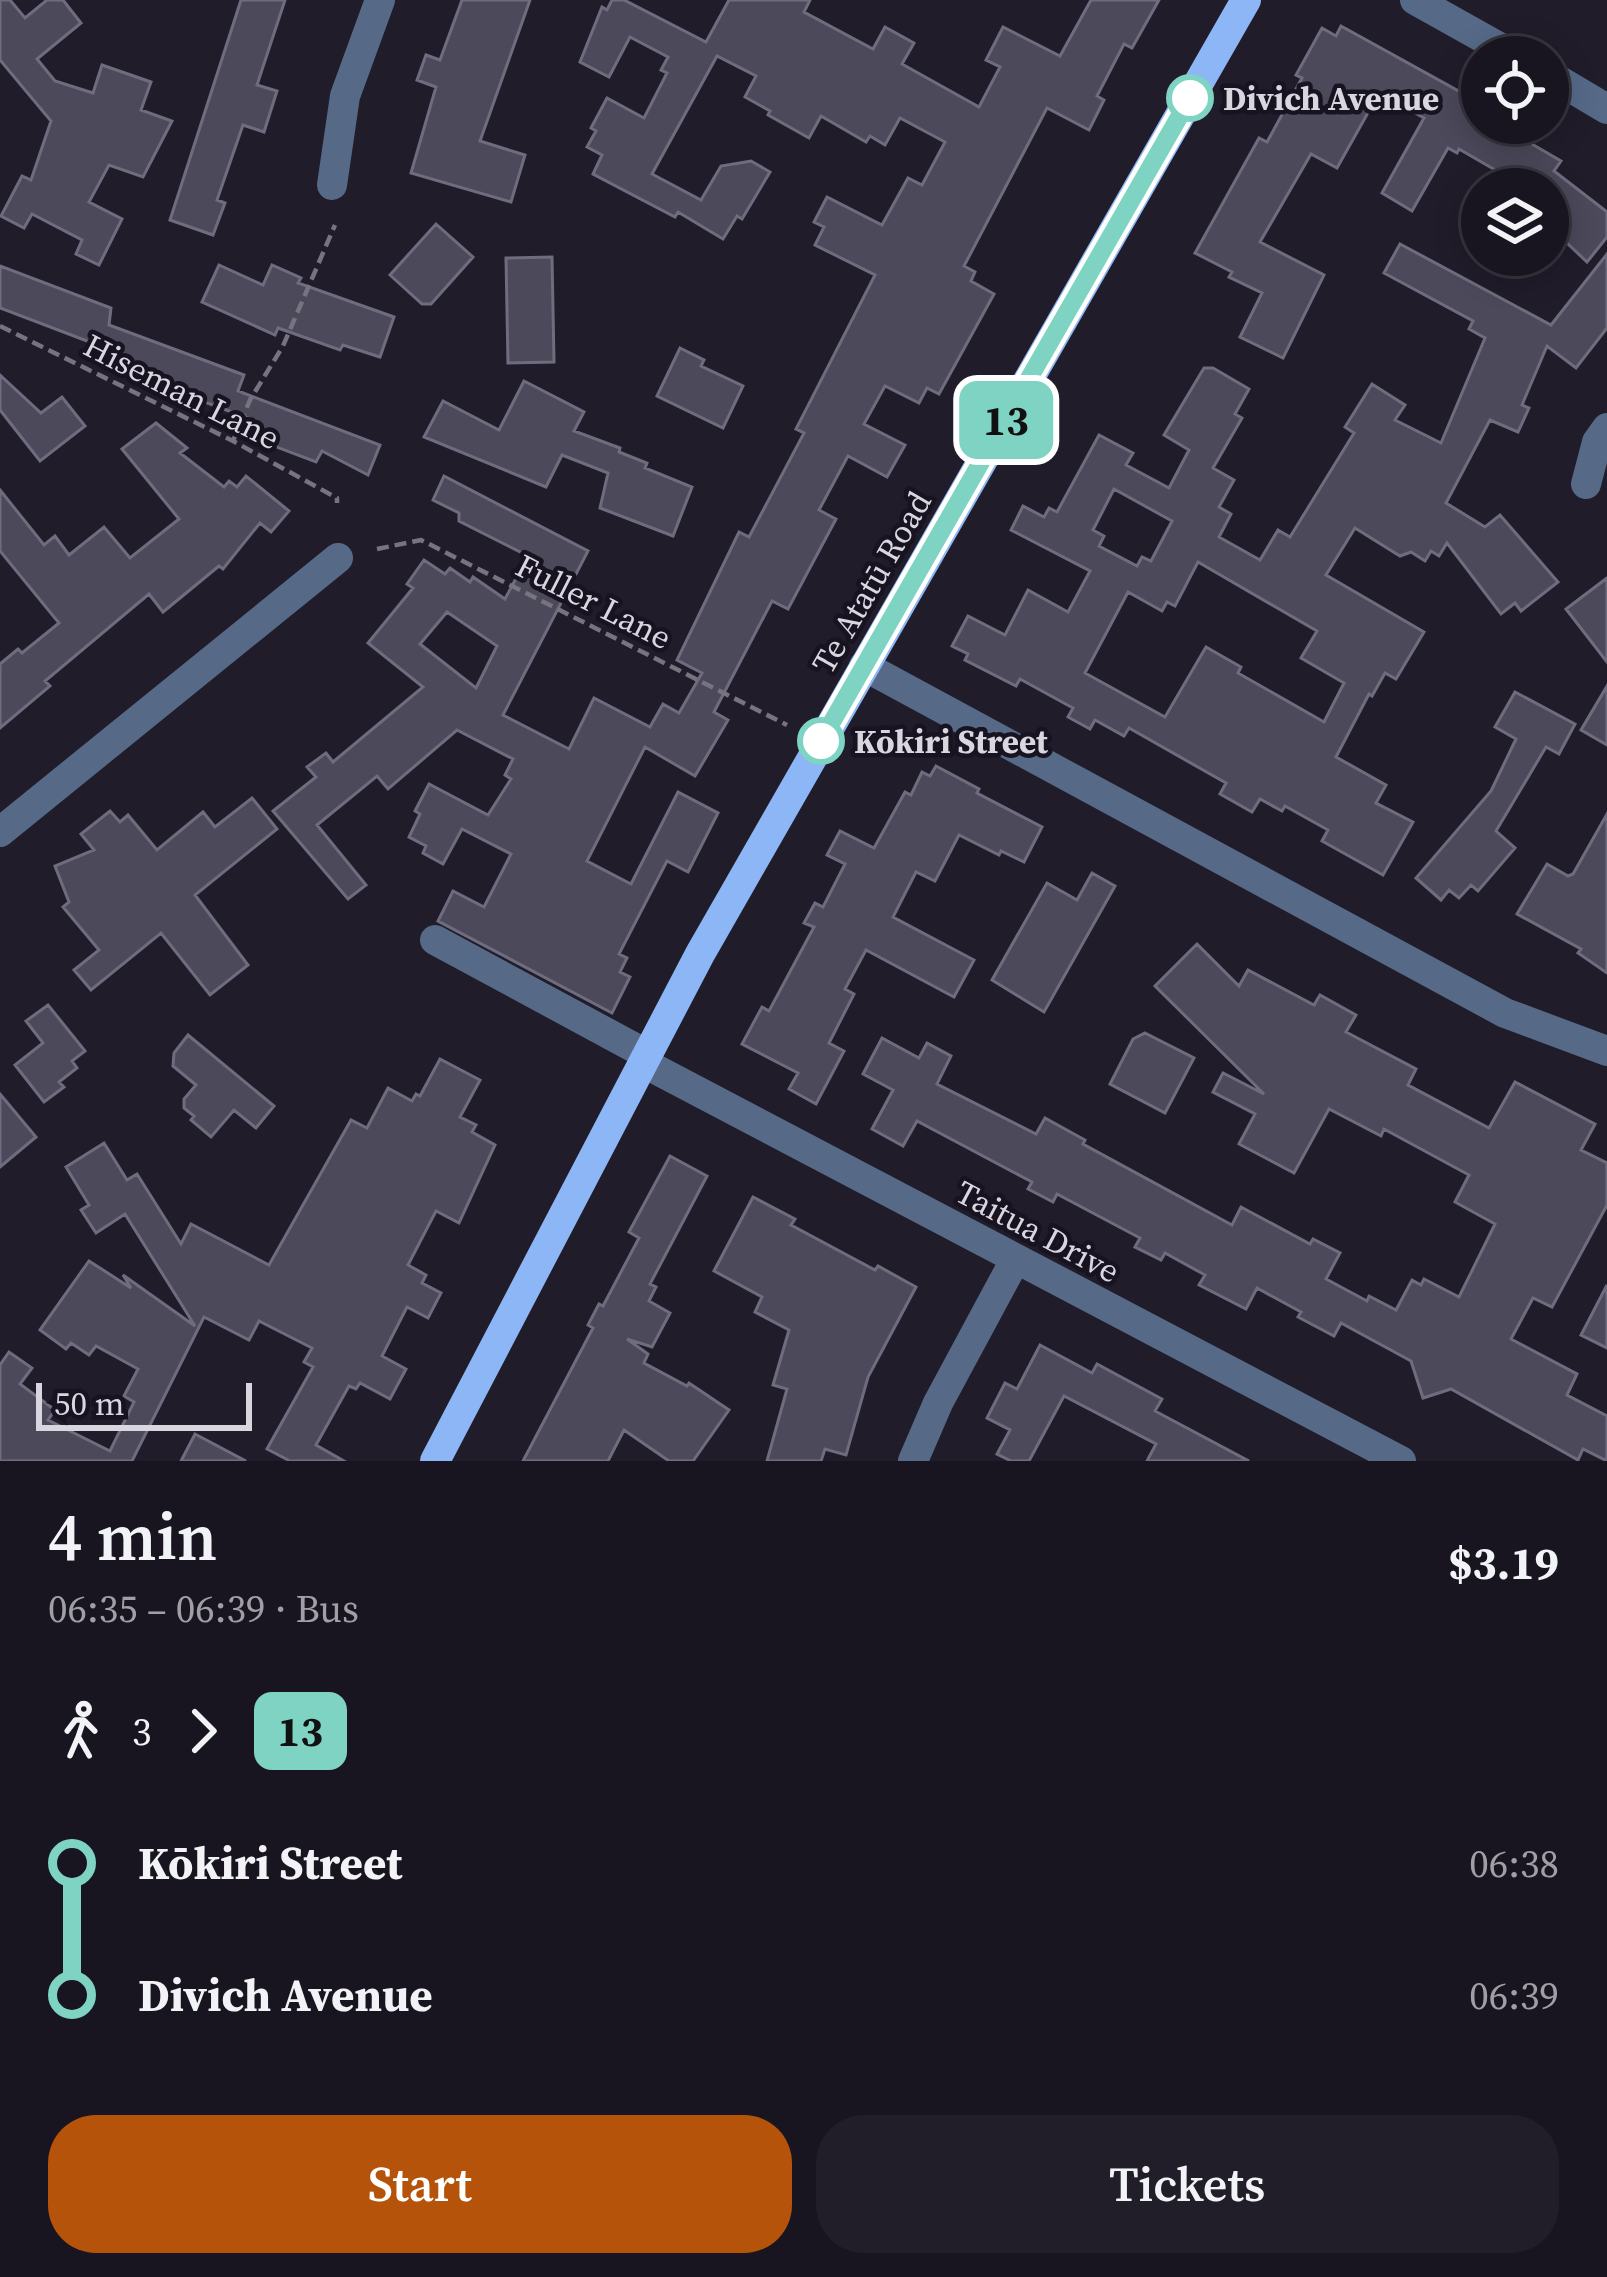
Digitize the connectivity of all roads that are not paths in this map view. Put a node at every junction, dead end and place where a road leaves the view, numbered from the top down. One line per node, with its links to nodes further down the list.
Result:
1 (380, 0): 7 (street)
2 (1246, 0): 11 (main road, Te Atatū Road)
3 (1415, 0): 4 (street)
4 (1479, 36)
5 (1569, 86): 6 (street)
6 (1607, 109)
7 (332, 185)
8 (1607, 428): 9 (street)
9 (1586, 484)
10 (338, 558): 12 (street)
11 (864, 666): 14 (street); 15 (main road, Te Atatū Road)
12 (0, 832)
13 (435, 940): 15 (street, Taitua Drive)
14 (1607, 1051)
15 (644, 1058): 16 (street, Taitua Drive); 17 (main road, Te Atatū Road)
16 (1015, 1260): 18 (street); 19 (street, Taitua Drive)
17 (435, 1461)
18 (913, 1461)
19 (1401, 1461)

